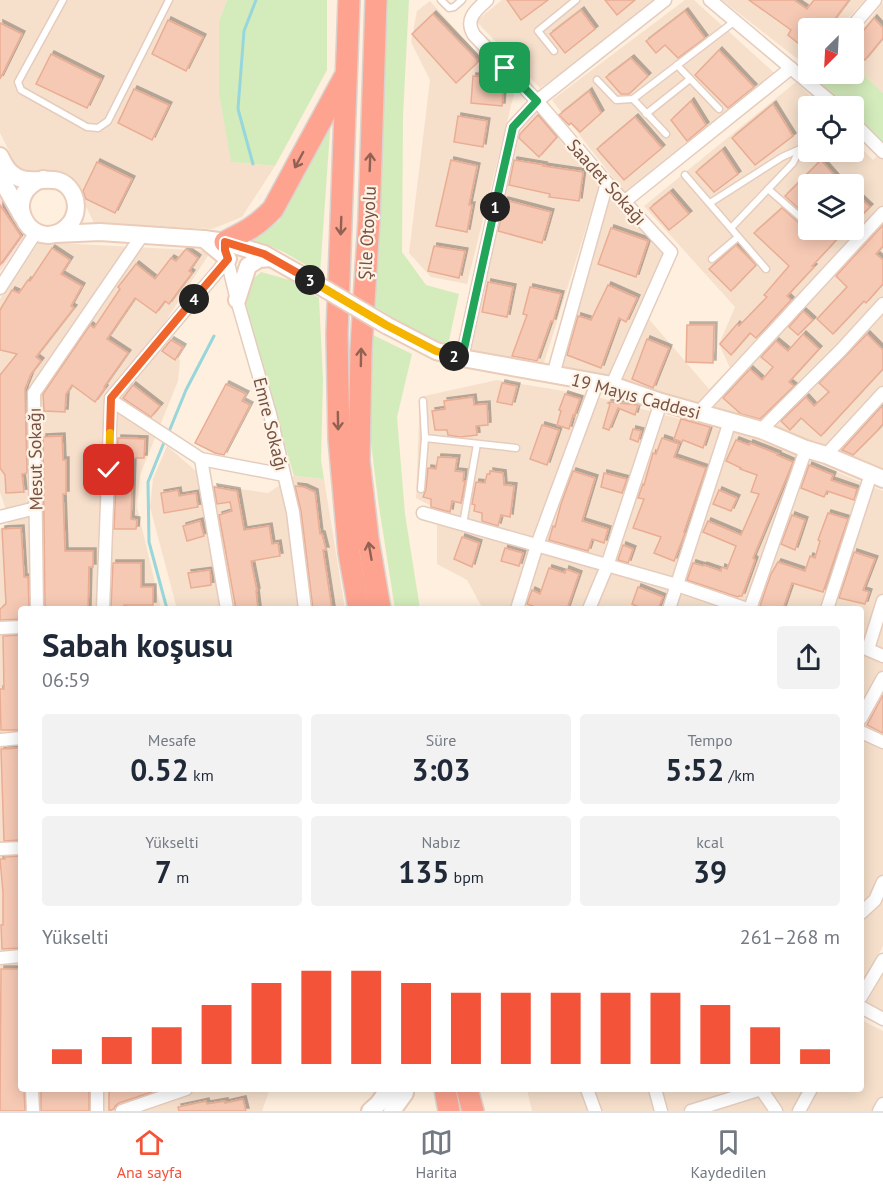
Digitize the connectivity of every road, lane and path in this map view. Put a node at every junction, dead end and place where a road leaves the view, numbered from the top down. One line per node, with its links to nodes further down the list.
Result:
1 (63, 0): 2 (lane)
2 (169, 0)
3 (349, 0): 17 (highway, Şile Otoyolu)
4 (375, 0): 89 (highway, Şile Otoyolu, one-way to 4)
5 (441, 0): 6 (lane)
6 (462, 0)
7 (487, 0): 24 (street, Saadet Sokağı)
8 (574, 0): 14 (lane)
9 (664, 0): 24 (street)
10 (710, 0): 13 (street)
11 (875, 0): 12 (street)
12 (860, 18)
13 (735, 21): 15 (lane); 16 (street)
14 (554, 51)
15 (677, 65): 19 (lane); 23 (lane)
16 (791, 68): 18 (street); 39 (street)
17 (347, 72): 50 (highway, one-way to 50); 88 (highway, Şile Otoyolu, one-way to 88)
18 (798, 72)
19 (690, 78): 25 (lane); 26 (lane)
20 (597, 80): 23 (lane)
21 (816, 84): 22 (street)
22 (827, 96)
23 (633, 99): 26 (lane)
24 (537, 101): 36 (street, Saadet Sokağı); 57 (street)
25 (719, 109)
26 (646, 114): 28 (lane)
27 (864, 133): 30 (street)
28 (666, 134)
29 (798, 150): 40 (lane)
30 (883, 152)
31 (798, 153): 37 (lane)
32 (0, 156): 35 (street)
33 (686, 175): 40 (lane)
34 (0, 177): 43 (street)
35 (43, 179): 38 (street); 43 (street)
36 (607, 183): 39 (street, Saadet Sokağı); 58 (street)
37 (768, 189): 42 (lane); 44 (lane)
38 (75, 198): 46 (street); 47 (street)
39 (624, 202): 59 (street, Saadet Sokağı)
40 (710, 203): 44 (lane)
41 (883, 213): 64 (street)
42 (798, 215)
43 (22, 217): 45 (street)
44 (731, 228): 49 (lane)
45 (36, 232): 47 (street); 54 (street)
46 (100, 232): 47 (street, 19 Mayıs Caddesi); 48 (street, 19 Mayıs Caddesi)
47 (55, 234)
48 (143, 234): 50 (street, 19 Mayıs Caddesi); 76 (street, Mesut Sokağı)
49 (738, 237): 52 (lane); 53 (lane)
50 (226, 251): 51 (street, 19 Mayıs Caddesi); 55 (street, Emre Sokağı); 61 (street)
51 (271, 258): 55 (street); 57 (street, 19 Mayıs Caddesi, bridge)
52 (712, 259)
53 (765, 269)
54 (0, 288)
55 (237, 300): 73 (street, Emre Sokağı)
56 (883, 304): 66 (street)
57 (462, 358): 58 (street, 19 Mayıs Caddesi)
58 (553, 375): 59 (street, 19 Mayıs Caddesi)
59 (604, 384): 63 (street, 19 Mayıs Caddesi); 80 (street)
60 (883, 393): 71 (street)
61 (112, 401): 72 (street); 85 (street)
62 (423, 401): 67 (lane)
63 (662, 402): 64 (street, 19 Mayıs Caddesi); 81 (street)
64 (699, 412): 65 (street, 19 Mayıs Caddesi)
65 (730, 421): 66 (street, 19 Mayıs Caddesi); 82 (street)
66 (761, 430): 70 (street, 19 Mayıs Caddesi)
67 (425, 438): 68 (lane); 75 (lane)
68 (477, 444): 69 (lane); 79 (lane)
69 (516, 448)
70 (806, 449): 71 (street, 19 Mayıs Caddesi); 94 (street)
71 (826, 455): 74 (street, 19 Mayıs Caddesi)
72 (201, 459): 73 (street); 86 (street)
73 (284, 475): 87 (street, Emre Sokağı)
74 (877, 477): 95 (street)
75 (421, 489)
76 (36, 508): 78 (street); 84 (street, Mesut Sokağı)
77 (423, 513): 79 (street)
78 (0, 517)
79 (463, 524): 80 (street)
80 (537, 545): 81 (street); 90 (street)
81 (606, 566): 82 (street); 91 (street)
82 (677, 585): 92 (street); 93 (street)
83 (883, 602): 98 (street)
84 (37, 606)
85 (103, 606)
86 (226, 606)
87 (305, 606)
88 (358, 606)
89 (380, 606)
90 (518, 606)
91 (591, 606)
92 (670, 606)
93 (740, 606)
94 (750, 606)
95 (828, 606)
96 (18, 627): 97 (street)
97 (0, 628)
98 (864, 648): 99 (street)
99 (883, 656)
100 (883, 678): 101 (street)
101 (864, 713)
102 (864, 733): 105 (street)
103 (18, 738): 104 (street)
104 (0, 740)
105 (883, 742)
106 (18, 848): 107 (street)
107 (0, 849)
108 (883, 882): 109 (street)
109 (864, 910)
110 (18, 956): 111 (street)
111 (0, 958)
112 (883, 960): 113 (street)
113 (864, 993)
114 (864, 1009): 115 (street)
115 (883, 1019)
116 (32, 1092): 127 (street)
117 (98, 1092): 128 (street)
118 (166, 1092): 129 (street)
119 (446, 1092): 131 (highway)
120 (588, 1092): 132 (street)
121 (656, 1092): 133 (street)
122 (751, 1092): 134 (street)
123 (763, 1092): 135 (street)
124 (809, 1092): 136 (street)
125 (399, 1101): 130 (street)
126 (883, 1104): 137 (street)
127 (33, 1111)
128 (97, 1111)
129 (122, 1111)
130 (370, 1111)
131 (449, 1111)
132 (595, 1111)
133 (661, 1111)
134 (691, 1111)
135 (776, 1111)
136 (799, 1111)
137 (879, 1111)

